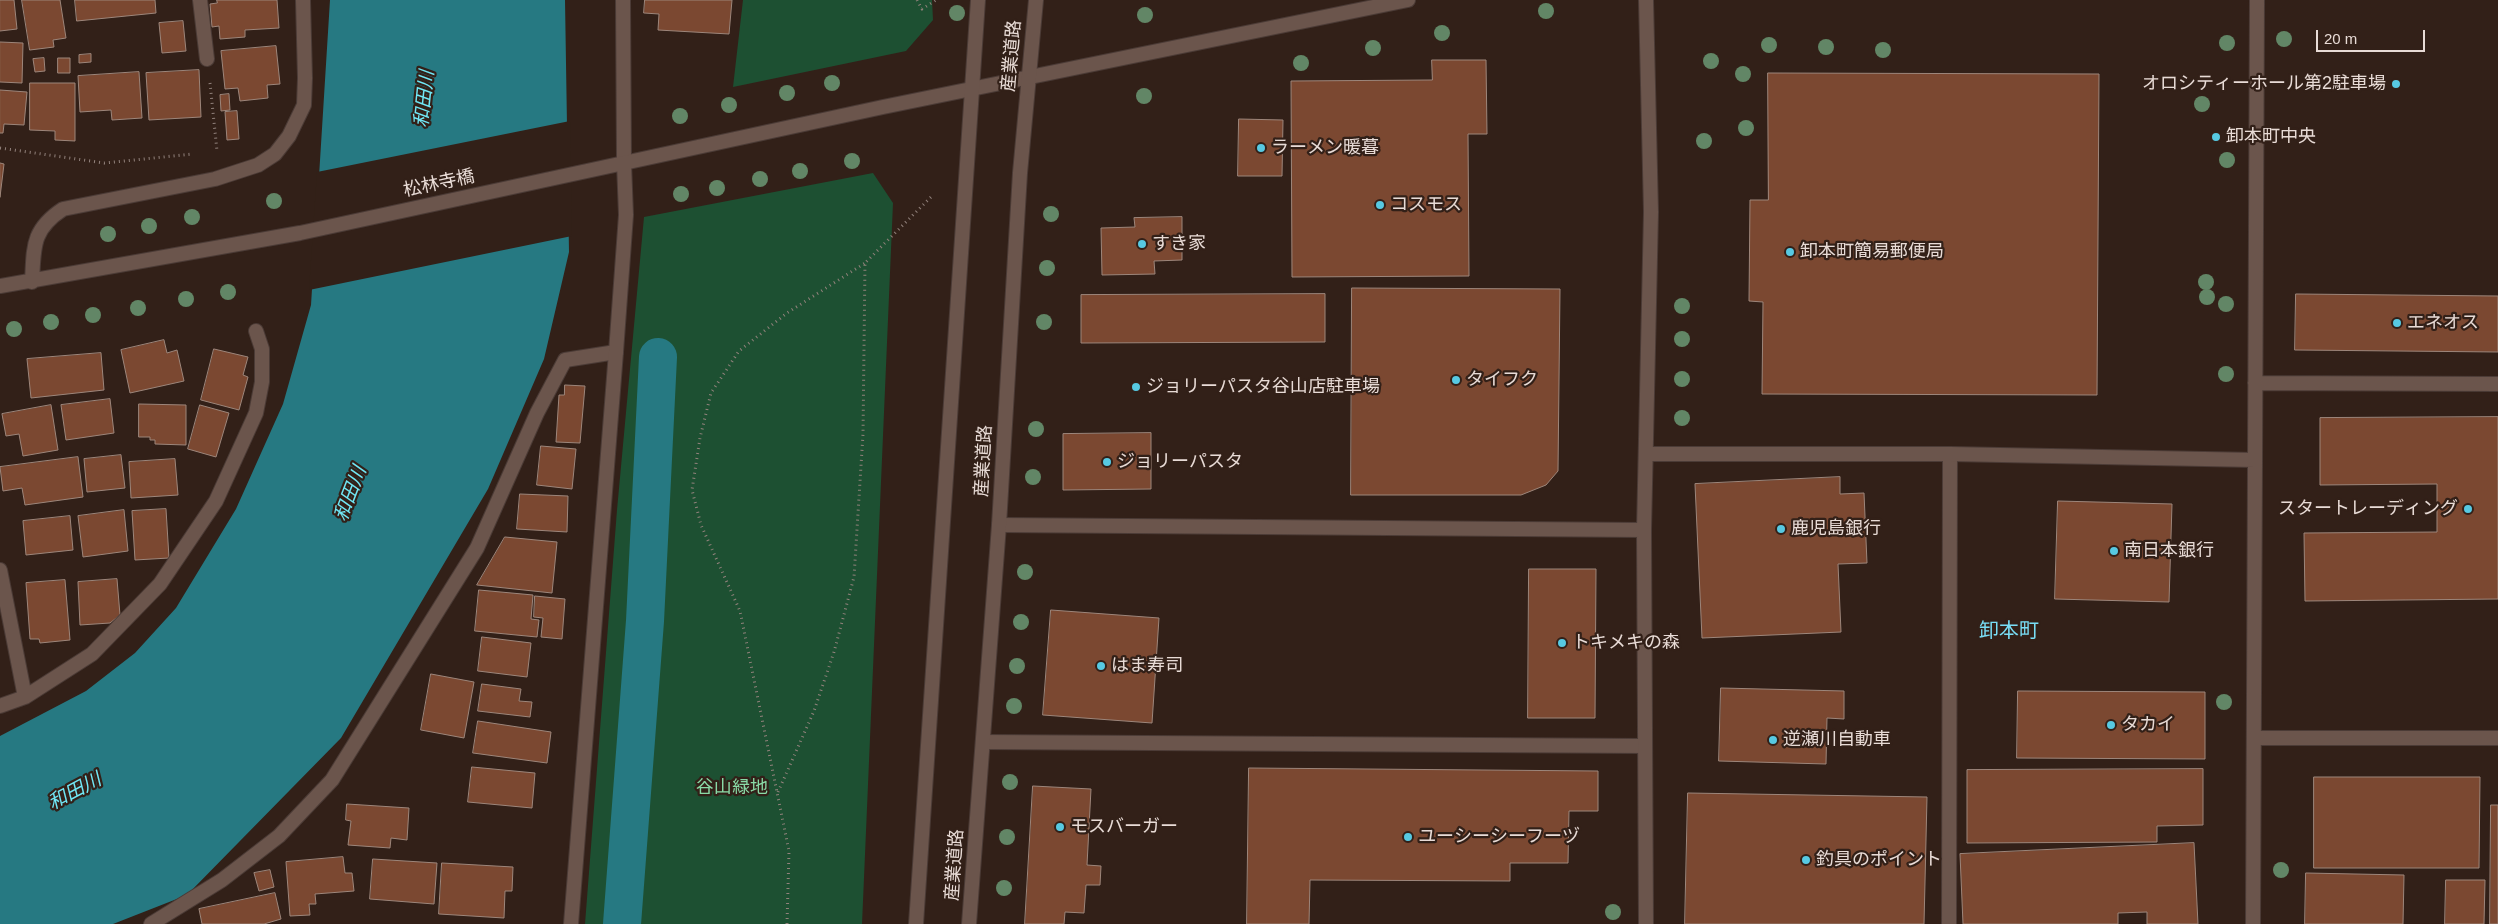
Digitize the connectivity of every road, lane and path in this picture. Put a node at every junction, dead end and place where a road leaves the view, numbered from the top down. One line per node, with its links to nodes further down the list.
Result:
1 (200, 0): 11 (street)
2 (303, 0): 20 (street)
3 (623, 0): 17 (street)
4 (917, 0): 5 (path)
5 (936, 0)
6 (978, 0): 13 (street, 産業道路)
7 (1036, 0): 12 (street, 産業道路)
8 (1408, 0): 12 (street, 松林寺橋)
9 (1646, 0): 26 (street)
10 (2256, 0): 24 (street)
11 (207, 59): 15 (path)
12 (1030, 77): 13 (street, 松林寺橋); 29 (street, 産業道路)
13 (971, 89): 17 (street, 松林寺橋); 42 (street, 産業道路)
14 (0, 148): 16 (path)
15 (208, 153)
16 (198, 154)
17 (624, 163): 20 (street, 松林寺橋); 23 (street)
18 (933, 195): 19 (path)
19 (865, 263): 38 (path); 38 (path)
20 (32, 282): 21 (street, 松林寺橋)
21 (0, 286)
22 (256, 331): 32 (street)
23 (616, 352): 39 (street); 40 (street)
24 (2255, 383): 25 (street); 28 (street)
25 (2498, 384)
26 (1646, 454): 27 (street); 30 (street)
27 (1950, 454): 28 (street); 45 (street)
28 (2255, 460): 34 (street)
29 (999, 525): 30 (street); 36 (street, 産業道路)
30 (1644, 530): 37 (street)
31 (0, 570): 32 (street)
32 (25, 696): 33 (street)
33 (0, 706)
34 (2254, 738): 35 (street); 46 (street)
35 (2498, 738)
36 (983, 742): 37 (street); 43 (street, 産業道路)
37 (1645, 746): 44 (street)
38 (778, 792): 41 (path)
39 (151, 924)
40 (570, 924)
41 (787, 924)
42 (916, 924)
43 (969, 924)
44 (1646, 924)
45 (1949, 924)
46 (2253, 924)

